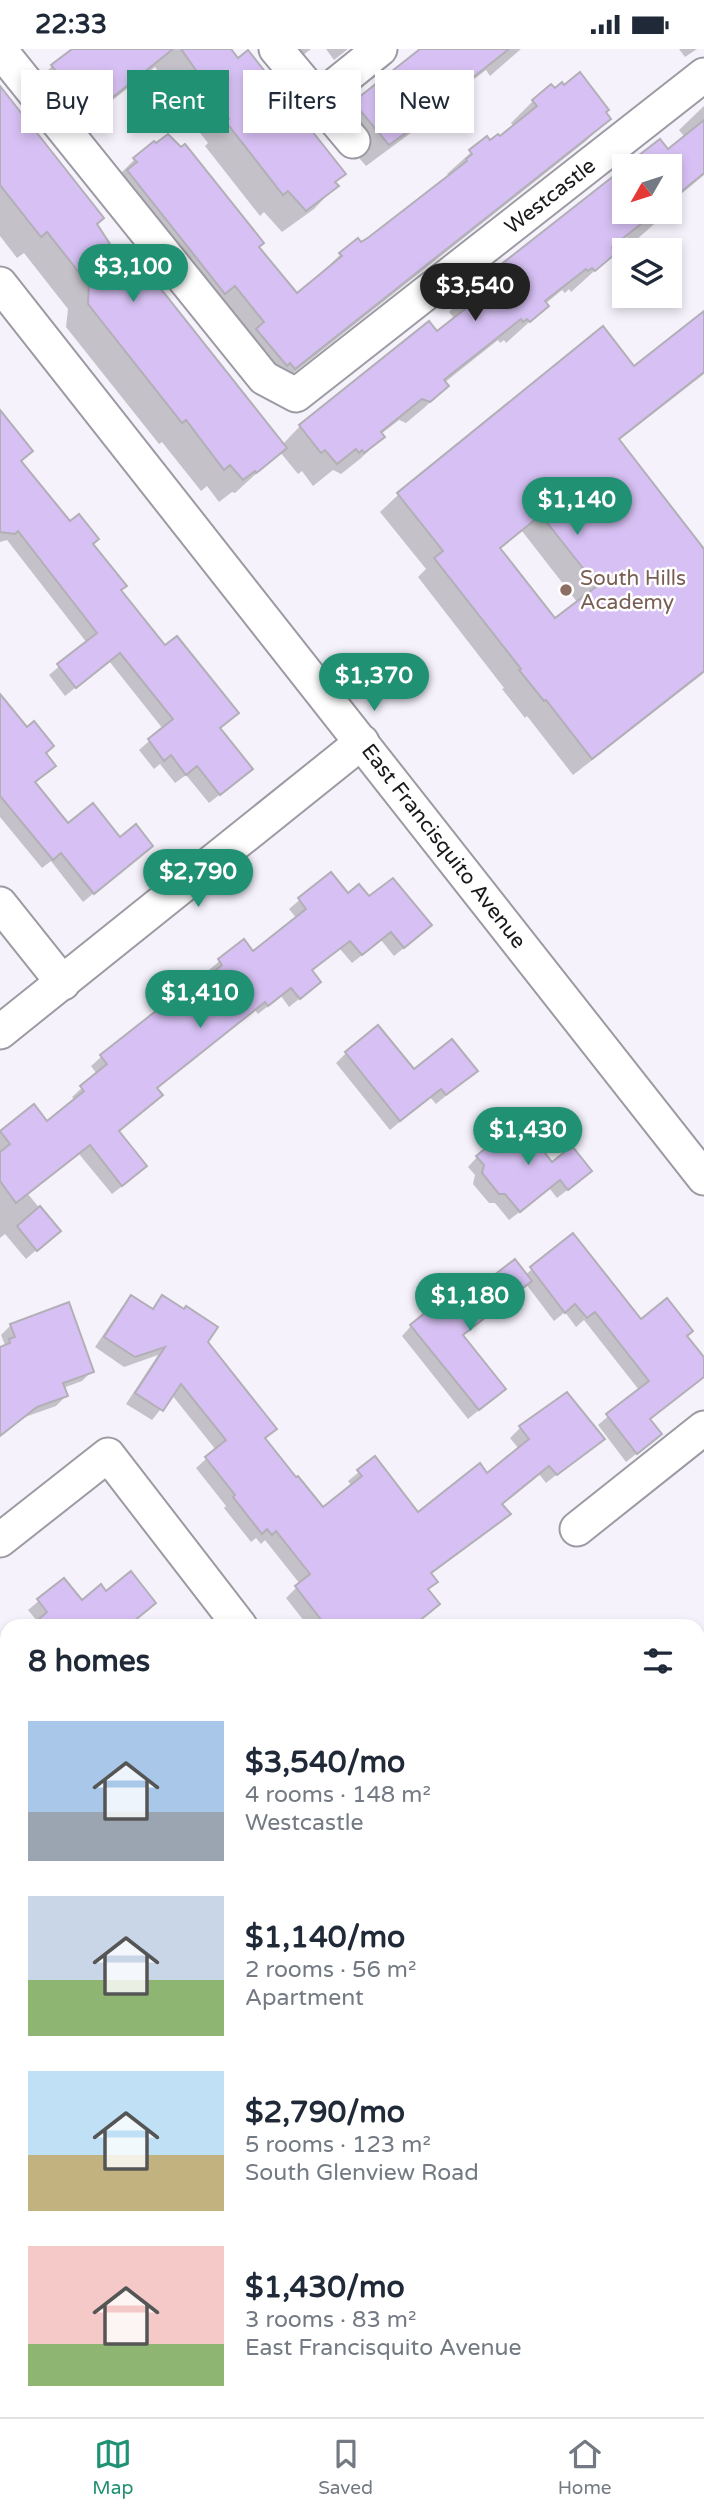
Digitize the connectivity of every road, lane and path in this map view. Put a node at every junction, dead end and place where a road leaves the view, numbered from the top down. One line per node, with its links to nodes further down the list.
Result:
1 (276, 49): 4 (street)
2 (380, 49): 5 (street)
3 (13, 54): 6 (street, Westcastle)
4 (293, 70)
5 (354, 70)
6 (704, 75)
7 (346, 133): 8 (street)
8 (353, 141)
9 (0, 285): 10 (street, East Francisquito Avenue)
10 (362, 742): 12 (street); 14 (street, East Francisquito Avenue)
11 (0, 904): 12 (street)
12 (63, 983): 13 (street)
13 (0, 1032)
14 (704, 1178)
15 (704, 1428): 16 (street)
16 (578, 1529)
17 (0, 1540): 18 (street)
18 (235, 1619)

